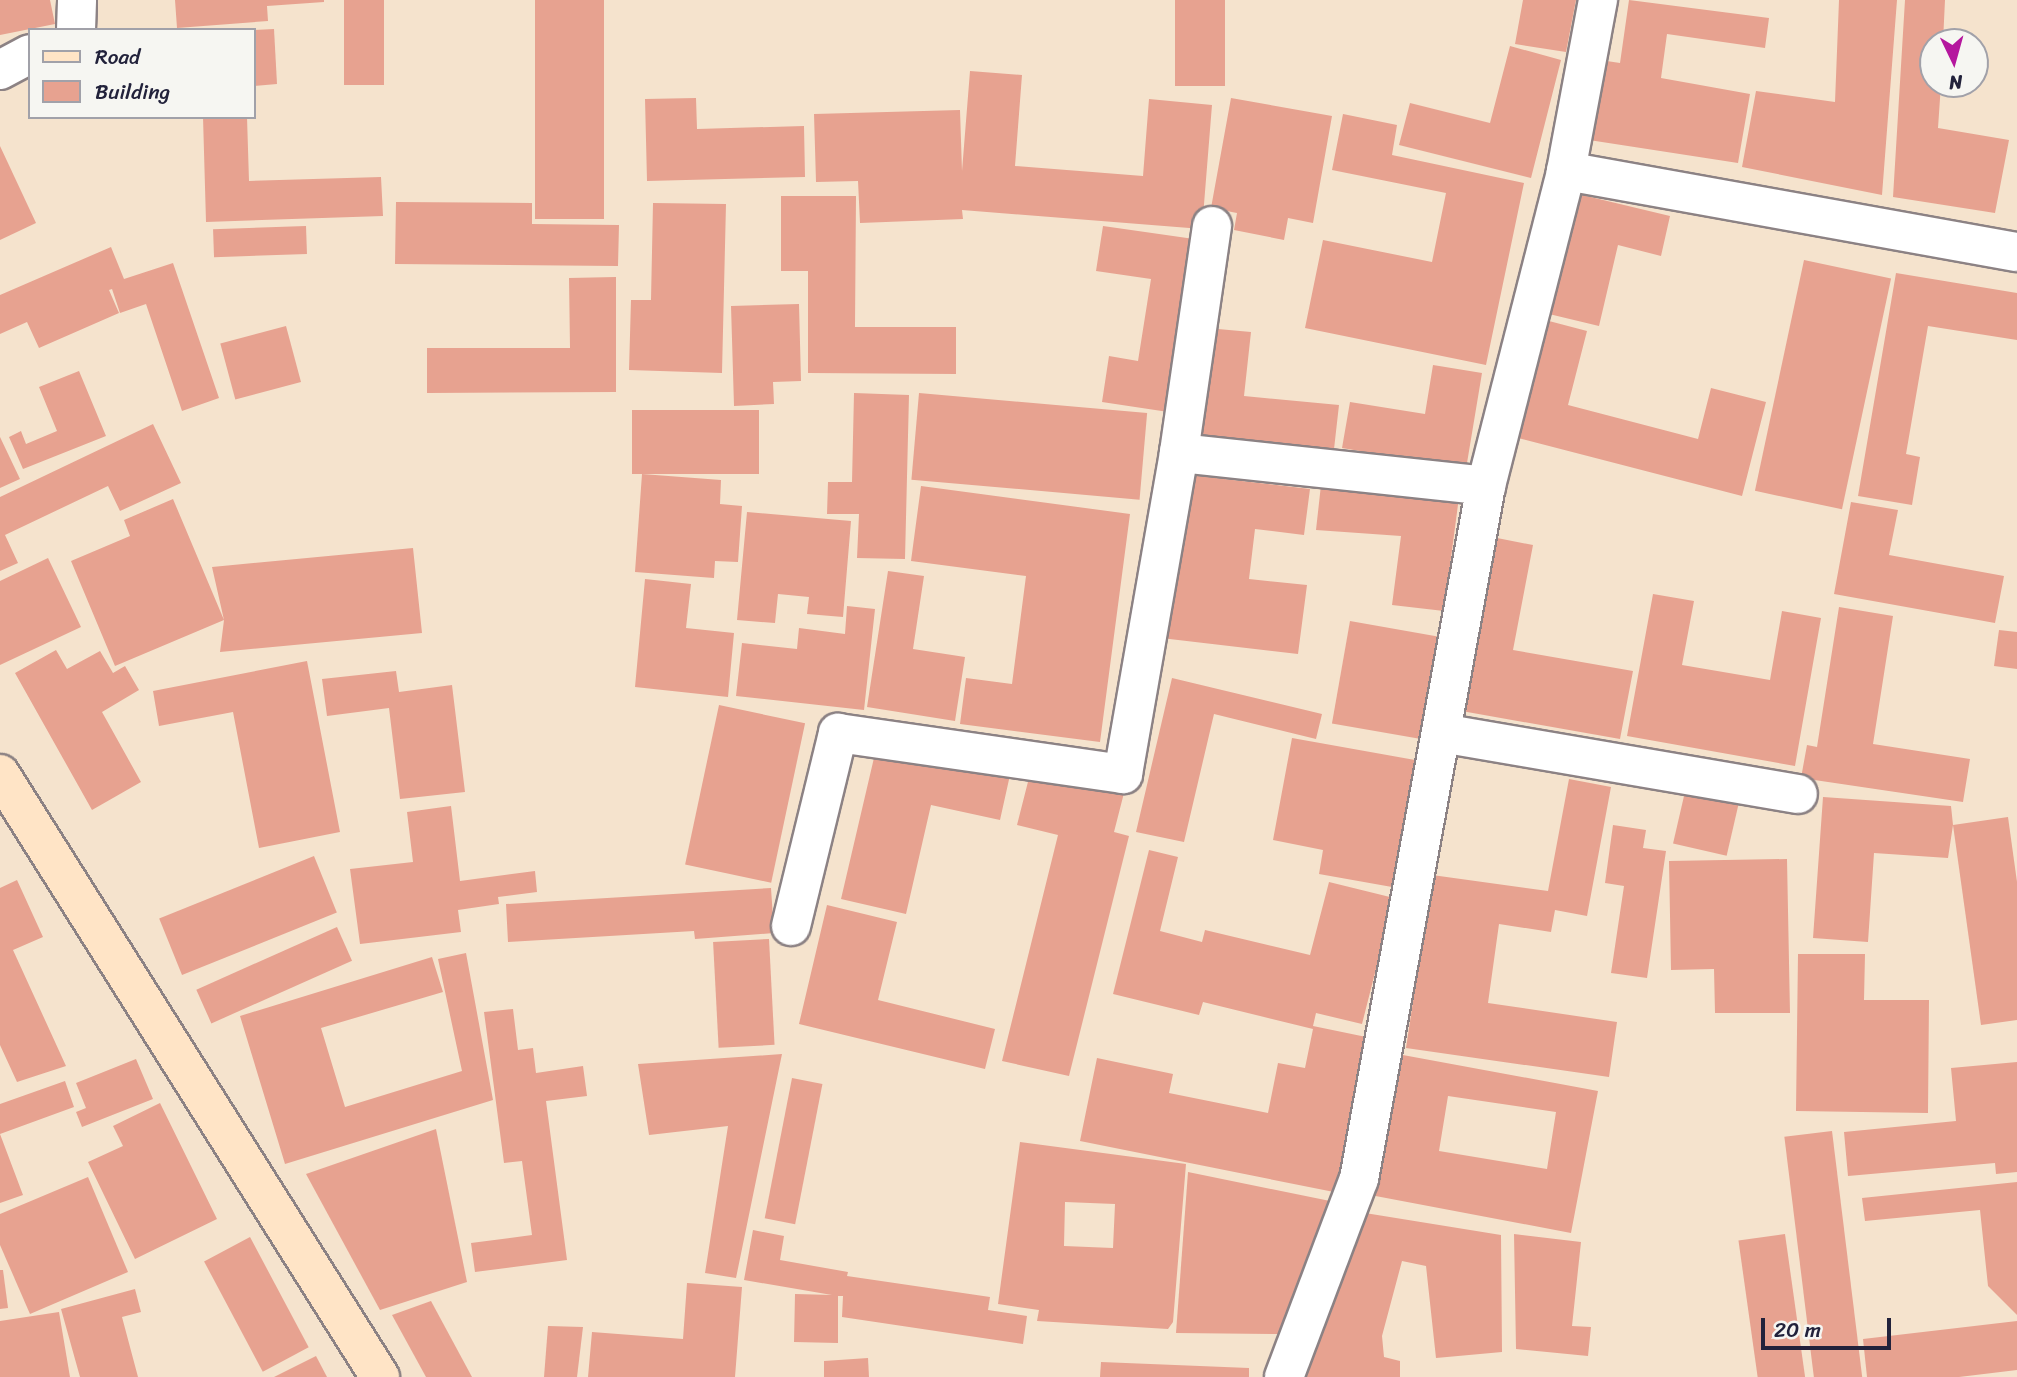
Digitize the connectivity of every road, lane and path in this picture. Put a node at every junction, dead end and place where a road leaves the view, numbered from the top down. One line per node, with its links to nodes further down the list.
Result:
1 (77, 0): 3 (street)
2 (1598, 0): 6 (street)
3 (76, 28)
4 (28, 55): 5 (street)
5 (0, 70)
6 (1566, 171): 8 (street); 10 (street)
7 (1212, 226): 9 (street)
8 (2017, 251)
9 (1179, 453): 10 (street); 14 (street)
10 (1486, 486): 11 (street)
11 (1441, 733): 13 (street); 16 (street)
12 (0, 774): 15 (main road)
13 (1798, 794)
14 (791, 926)
15 (380, 1377)
16 (1284, 1377)

